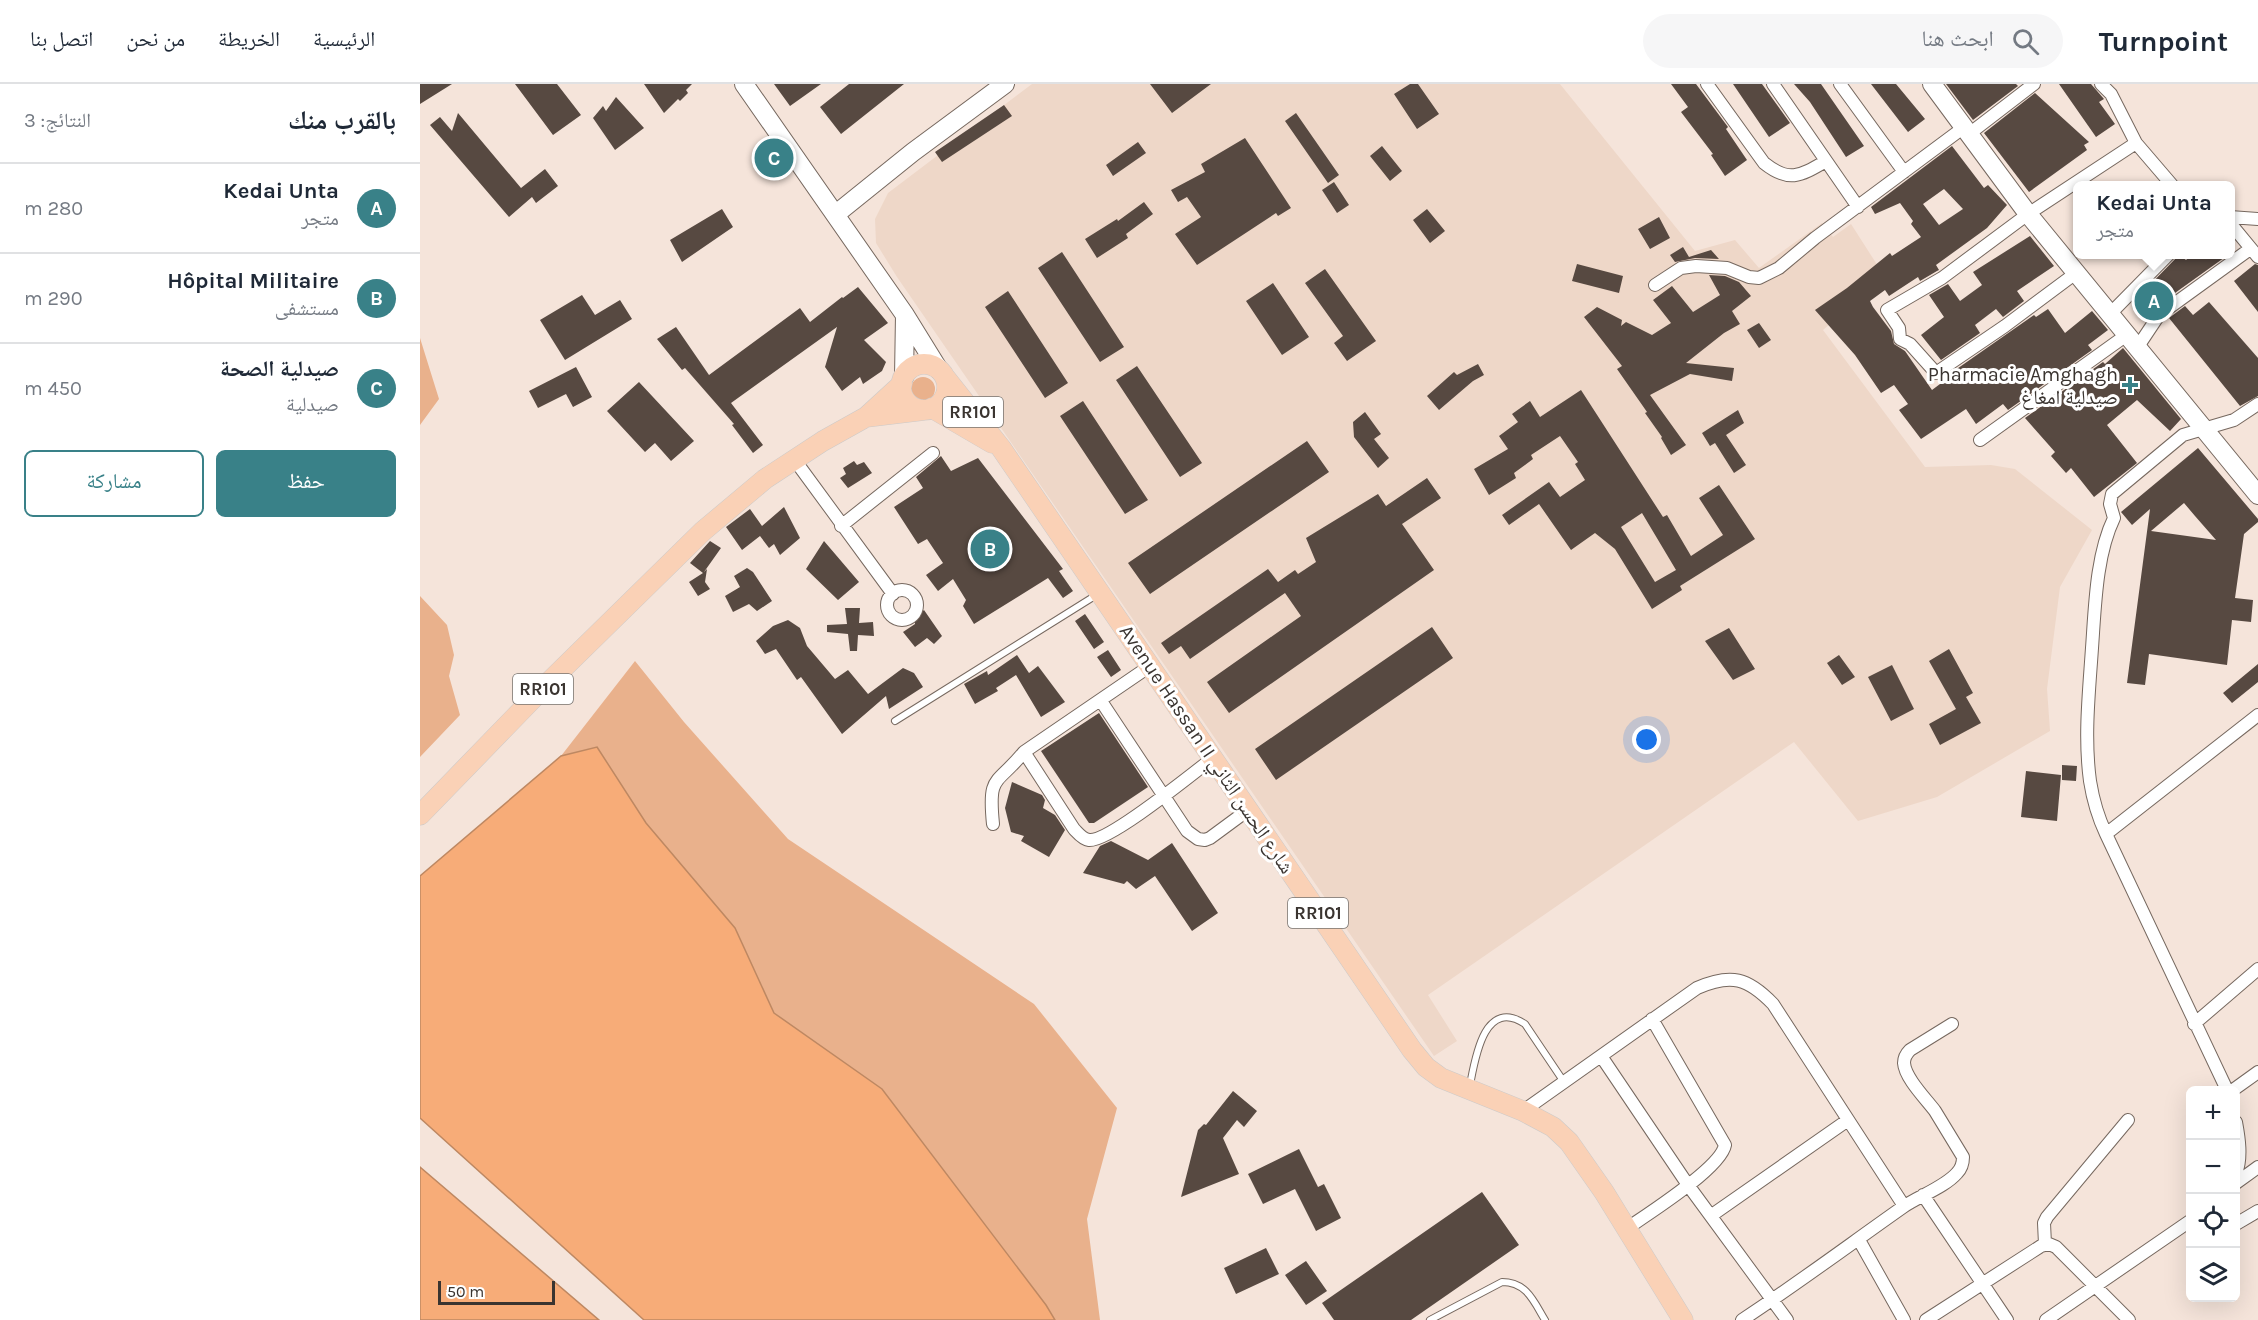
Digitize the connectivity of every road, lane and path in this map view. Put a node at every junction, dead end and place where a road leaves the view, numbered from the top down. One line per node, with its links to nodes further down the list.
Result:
1 (744, 84): 17 (main road)
2 (1005, 84): 17 (main road)
3 (1707, 84): 11 (street)
4 (1773, 84): 11 (street)
5 (1840, 84): 12 (street)
6 (2101, 84): 10 (street)
7 (1935, 85): 9 (main road)
8 (2028, 85): 9 (street)
9 (1966, 131): 12 (street); 18 (main road)
10 (2136, 143): 13 (street); 14 (street)
11 (1826, 161): 16 (street)
12 (1904, 172): 16 (street)
13 (2078, 181)
14 (2168, 181)
15 (2073, 184): 18 (street)
16 (1858, 207): 25 (street)
17 (836, 214): 27 (main road)
18 (2028, 214): 24 (main road); 24 (street)
19 (2235, 217): 20 (street)
20 (2258, 219)
21 (2235, 229): 22 (street)
22 (2254, 253): 28 (street)
23 (2165, 259): 26 (street)
24 (2076, 273): 26 (main road)
25 (1655, 285)
26 (2110, 314): 28 (main road)
27 (905, 315): 29 (main road); 30 (main road)
28 (2132, 341): 34 (main road); 35 (street)
29 (942, 373): 30 (main road, RR101); 32 (main road, RR101); 36 (main road, Avenue Hassan II شارع الحسن الثاني / RR101)
30 (903, 380): 32 (main road, RR101); 33 (main road, RR101)
31 (2258, 404): 34 (street)
32 (928, 409): 33 (main road, RR101); 36 (main road, Avenue Hassan II شارع الحسن الثاني / RR101)
33 (866, 417): 38 (main road, RR101)
34 (2203, 429): 39 (main road); 53 (street)
35 (1980, 440)
36 (1001, 448): 41 (main road, Avenue Hassan II شارع الحسن الثاني / RR101)
37 (933, 453): 40 (street)
38 (794, 459): 40 (street); 51 (main road, RR101)
39 (2258, 495)
40 (841, 526): 42 (street)
41 (1102, 592): 43 (main road, Avenue Hassan II شارع الحسن الثاني / RR101); 46 (lane)
42 (893, 594)
43 (1150, 666): 44 (street); 48 (main road, Avenue Hassan II شارع الحسن الثاني / RR101)
44 (1101, 701): 47 (street); 49 (street)
45 (2258, 715): 53 (street)
46 (895, 721)
47 (1024, 752): 49 (street); 52 (street)
48 (1213, 758): 49 (street); 50 (main road, Avenue Hassan II شارع الحسن الثاني / RR101)
49 (1162, 796): 50 (street)
50 (1248, 810): 63 (main road, Avenue Hassan II شارع الحسن الثاني / RR101)
51 (420, 815)
52 (993, 824)
53 (2106, 834): 57 (street)
54 (2258, 969): 57 (street)
55 (1652, 1019): 58 (street); 65 (street); 69 (street)
56 (1952, 1024): 70 (street)
57 (2194, 1024): 61 (street)
58 (1601, 1056): 60 (street); 69 (street)
59 (2258, 1072): 62 (street)
60 (1564, 1082): 63 (lane); 64 (street)
61 (2224, 1086)
62 (2239, 1086)
63 (1469, 1090): 64 (main road, Avenue Hassan II شارع الحسن الثاني / RR101)
64 (1523, 1111): 77 (main road, Avenue Hassan II شارع الحسن الثاني / RR101)
65 (1848, 1120): 71 (street); 73 (street)
66 (2128, 1120): 80 (street)
67 (2258, 1167): 68 (street)
68 (2240, 1180)
69 (1688, 1185): 73 (street); 77 (street)
70 (1923, 1195): 71 (street); 81 (street)
71 (1904, 1206): 79 (street)
72 (2258, 1210): 74 (street)
73 (1712, 1215): 83 (street)
74 (2240, 1221)
75 (2186, 1223): 76 (street)
76 (2179, 1227): 78 (street); 82 (street)
77 (1626, 1229): 86 (main road, Avenue Hassan II شارع الحسن الثاني / RR101)
78 (2186, 1231)
79 (1859, 1240): 83 (street); 89 (street)
80 (2045, 1244): 81 (street); 82 (street)
81 (1983, 1283): 90 (street); 91 (street)
82 (2094, 1286): 92 (street); 93 (street)
83 (1772, 1300): 87 (street); 88 (street)
84 (1430, 1320): 85 (lane)
85 (1545, 1320)
86 (1683, 1320)
87 (1742, 1320)
88 (1787, 1320)
89 (1904, 1320)
90 (1926, 1320)
91 (2007, 1320)
92 (2046, 1320)
93 (2129, 1320)

